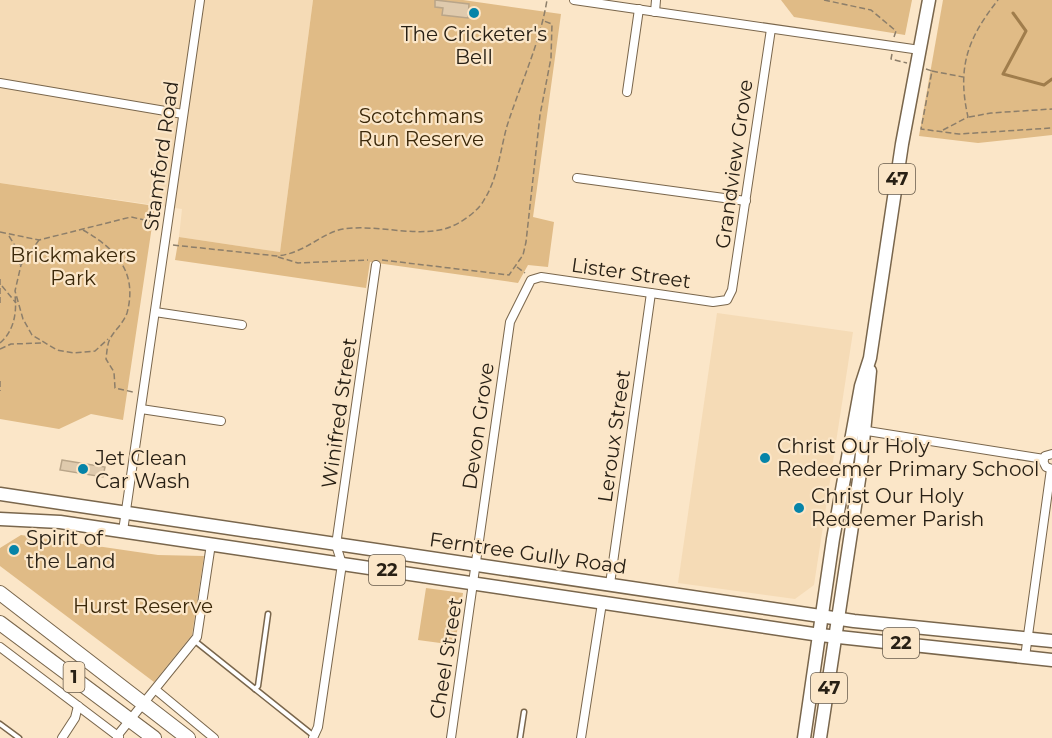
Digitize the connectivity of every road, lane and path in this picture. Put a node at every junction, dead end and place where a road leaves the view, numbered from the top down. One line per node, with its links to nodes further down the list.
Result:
1 (200, 0): 20 (street, Stamford Road)
2 (547, 0): 10 (path)
3 (574, 0): 8 (street)
4 (656, 0): 9 (street)
5 (824, 0): 12 (path)
6 (929, 0): 13 (main road, 47)
7 (998, 0): 16 (path)
8 (639, 9): 9 (street); 18 (street)
9 (655, 12): 11 (street)
10 (543, 20): 32 (path); 35 (path)
11 (771, 28): 12 (street); 25 (street, Grandview Grove)
12 (893, 46): 13 (street); 14 (path)
13 (920, 50): 14 (main road, 47)
14 (917, 67): 15 (path); 55 (main road, 47)
15 (932, 70): 16 (path); 23 (path)
16 (964, 77): 21 (path)
17 (0, 83): 20 (street)
18 (627, 92)
19 (1052, 109): 21 (path)
20 (183, 114): 26 (street, Stamford Road)
21 (968, 117): 23 (path)
22 (1052, 128): 23 (path)
23 (942, 131)
24 (578, 178): 25 (street)
25 (746, 201): 41 (street, Grandview Grove)
26 (167, 224): 27 (path); 31 (street, Stamford Road)
27 (83, 230): 30 (path); 46 (path)
28 (0, 233): 29 (path)
29 (9, 236): 30 (path); 33 (path)
30 (39, 240): 33 (path)
31 (165, 244): 32 (path); 44 (street, Stamford Road)
32 (277, 256): 35 (path)
33 (21, 265): 39 (path)
34 (376, 265): 64 (street, Winifred Street)
35 (516, 266): 37 (path)
36 (0, 279): 38 (path)
37 (533, 279): 40 (street, Lister Street); 66 (street, Devon Grove)
38 (2, 285): 42 (path); 43 (path)
39 (15, 291): 43 (path); 48 (path)
40 (651, 293): 41 (street, Lister Street); 68 (street, Leroux Street)
41 (725, 301)
42 (0, 303)
43 (16, 304): 47 (path)
44 (155, 312): 45 (street); 52 (street, Stamford Road)
45 (242, 325)
46 (110, 338): 48 (path); 52 (path)
47 (0, 343)
48 (44, 344): 49 (path)
49 (0, 349)
50 (0, 381): 51 (path)
51 (0, 391)
52 (143, 393): 53 (street, Stamford Road)
53 (141, 409): 54 (street); 60 (street, Stamford Road)
54 (221, 422)
55 (859, 430): 57 (street); 72 (main road, 47); 73 (main road, 47)
56 (1052, 454): 57 (street)
57 (1044, 459): 58 (street)
58 (1051, 469): 77 (street)
59 (0, 495): 60 (main road, Ferntree Gully Road / 22)
60 (126, 513): 62 (street, Stamford Road); 64 (main road, Ferntree Gully Road / 22)
61 (0, 519): 62 (main road, Ferntree Gully Road / 22)
62 (123, 531): 63 (main road, Ferntree Gully Road / 22)
63 (212, 544): 65 (main road, Ferntree Gully Road / 22); 78 (street)
64 (336, 545): 65 (street, Winifred Street); 66 (main road, Ferntree Gully Road / 22)
65 (342, 564): 67 (main road, Ferntree Gully Road / 22); 93 (street)
66 (475, 566): 67 (street, Devon Grove); 68 (main road, Ferntree Gully Road / 22)
67 (474, 583): 70 (main road, Ferntree Gully Road / 22); 98 (street, Cheel Street)
68 (610, 584): 72 (main road, Ferntree Gully Road / 22)
69 (0, 593): 85 (highway, 1)
70 (602, 603): 75 (main road, Ferntree Gully Road / 22); 100 (street)
71 (268, 614): 83 (lane)
72 (822, 616): 73 (main road, Ferntree Gully Road / 22); 75 (main road, 47)
73 (838, 618): 76 (main road, 47); 77 (main road, Ferntree Gully Road / 22)
74 (0, 623): 89 (highway, 1)
75 (820, 634): 76 (main road, Ferntree Gully Road / 22); 101 (main road, 47)
76 (836, 637): 81 (main road, Ferntree Gully Road / 22); 102 (main road, 47)
77 (1027, 639): 79 (main road, Ferntree Gully Road / 22); 81 (street)
78 (194, 640): 83 (lane); 84 (street)
79 (1052, 641)
80 (0, 646): 86 (street)
81 (1025, 657): 82 (main road, Ferntree Gully Road / 22)
82 (1052, 660)
83 (255, 689): 93 (lane)
84 (156, 690): 85 (street); 97 (street)
85 (145, 704): 89 (street); 96 (highway, 1)
86 (78, 706): 88 (street); 91 (street)
87 (524, 712): 99 (lane)
88 (89, 714): 91 (street); 92 (street)
89 (131, 720): 92 (street); 95 (highway, 1)
90 (0, 724): 94 (lane)
91 (63, 737)
92 (118, 737)
93 (314, 737)
94 (19, 738)
95 (154, 738)
96 (188, 738)
97 (214, 738)
98 (451, 738)
99 (520, 738)
100 (581, 738)
101 (804, 738)
102 (820, 738)

